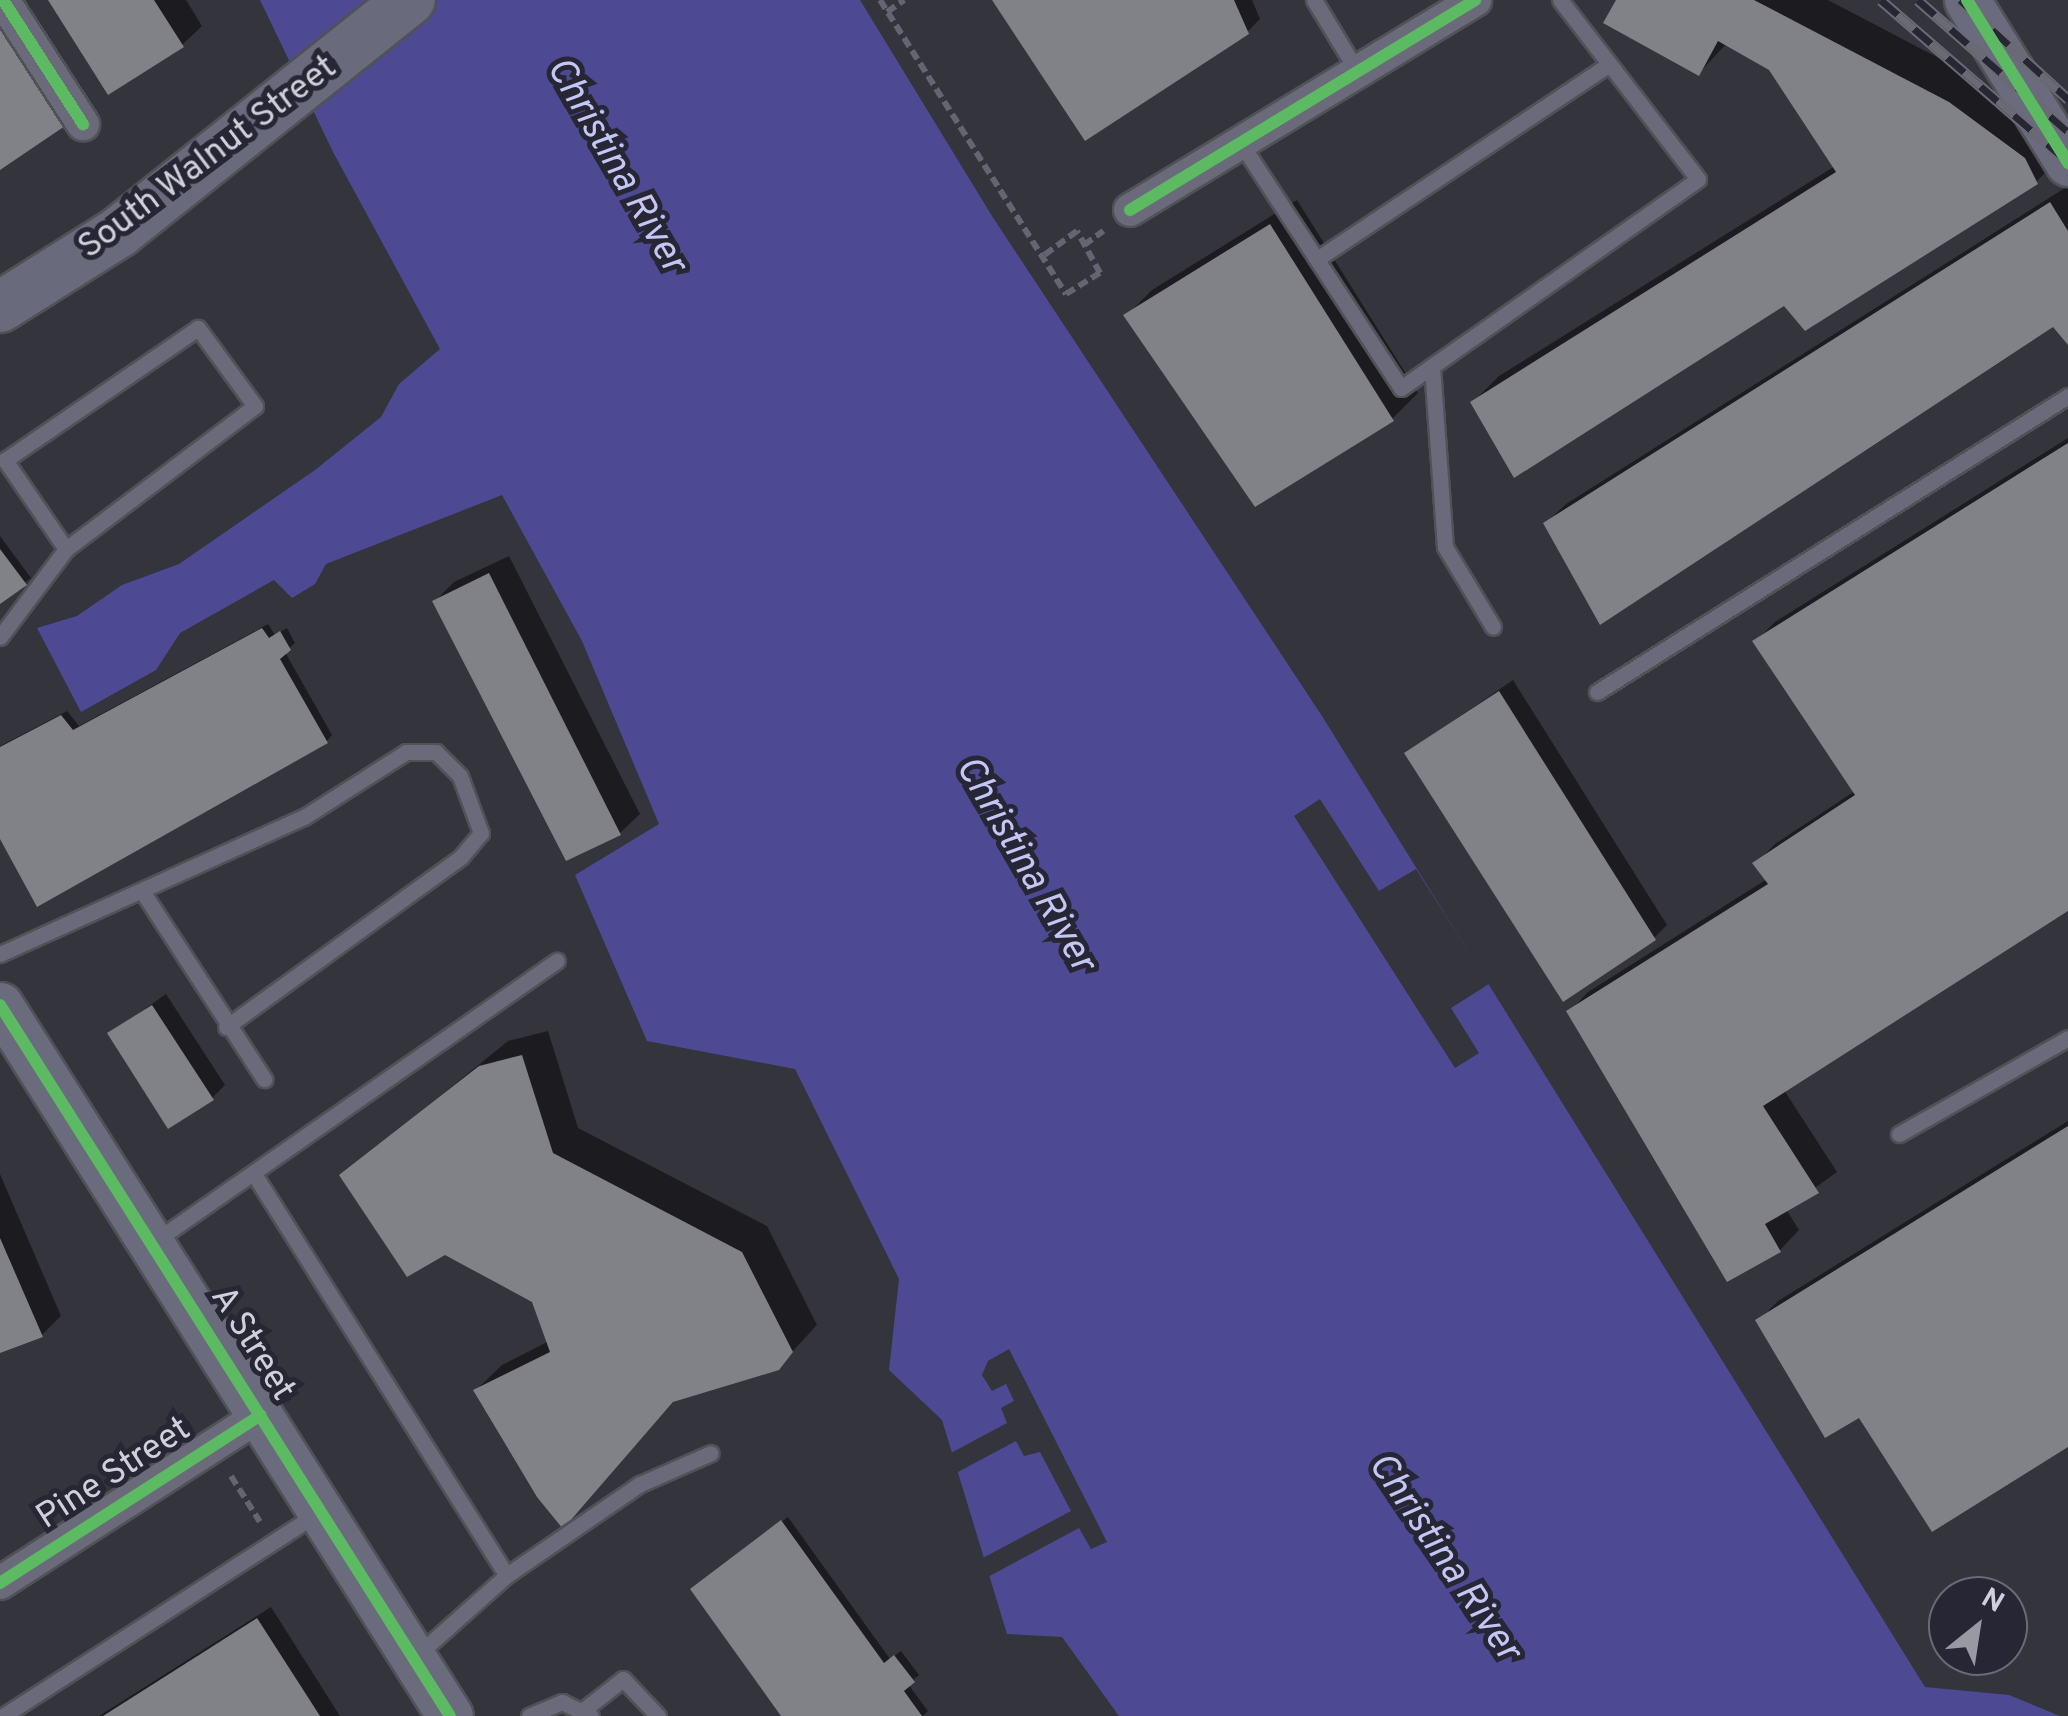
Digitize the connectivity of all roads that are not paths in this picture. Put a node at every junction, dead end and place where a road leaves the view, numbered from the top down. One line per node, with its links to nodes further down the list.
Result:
1 (3, 0): 9 (street)
2 (410, 0): 14 (main road, South Walnut Street)
3 (1314, 0): 8 (lane)
4 (1476, 0): 8 (street)
5 (1560, 0): 7 (lane)
6 (1967, 0): 11 (street)
7 (1609, 64): 13 (lane); 15 (lane)
8 (1357, 71): 10 (street)
9 (83, 124)
10 (1240, 142): 12 (street); 13 (lane)
11 (2068, 163)
12 (1130, 210)
13 (1317, 260): 15 (lane)
14 (9, 302)
15 (1432, 366): 18 (lane)
16 (2068, 396): 20 (lane)
17 (66, 550): 17 (lane); 19 (lane)
18 (1494, 627)
19 (0, 638)
20 (1598, 692)
21 (144, 894): 22 (lane); 25 (lane); 25 (lane)
22 (0, 954)
23 (557, 961): 29 (lane)
24 (0, 1005): 30 (street, A Street)
25 (226, 1026): 27 (lane)
26 (2068, 1038): 28 (lane)
27 (264, 1079)
28 (1899, 1134)
29 (254, 1174): 30 (lane); 34 (lane)
30 (152, 1243): 31 (street, A Street)
31 (261, 1414): 33 (street, A Street); 35 (street, Pine Street)
32 (711, 1453): 34 (lane)
33 (321, 1510): 36 (street, A Street); 38 (lane)
34 (507, 1575): 36 (lane)
35 (0, 1584)
36 (414, 1658): 39 (street, A Street)
37 (589, 1712): 40 (lane); 41 (lane)
38 (3, 1716)
39 (450, 1716)
40 (529, 1716)
41 (658, 1716)

